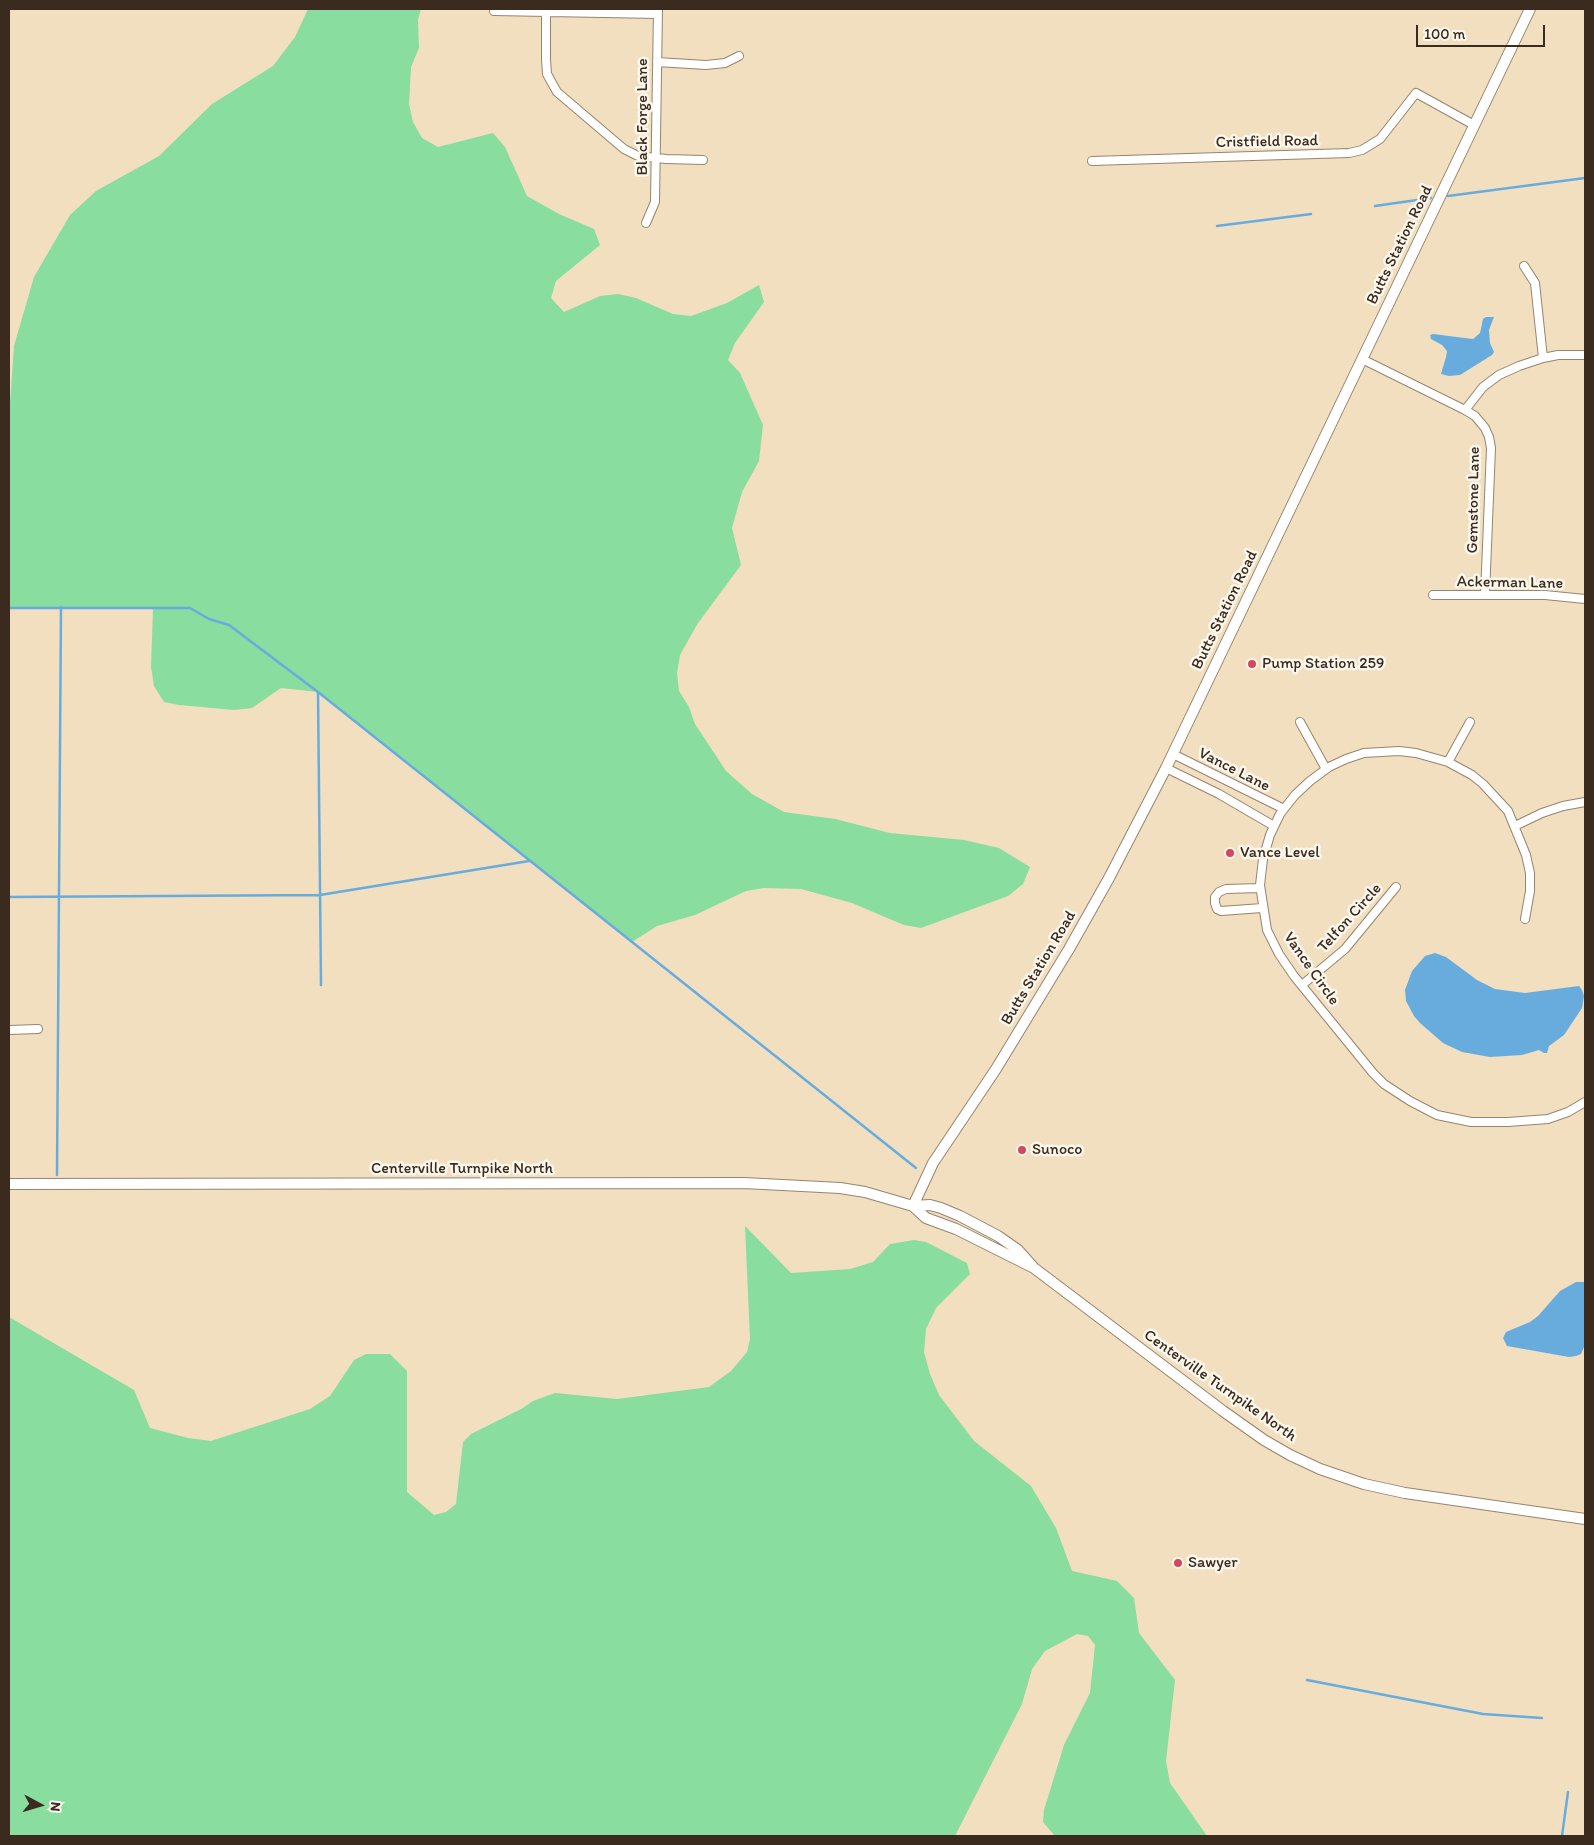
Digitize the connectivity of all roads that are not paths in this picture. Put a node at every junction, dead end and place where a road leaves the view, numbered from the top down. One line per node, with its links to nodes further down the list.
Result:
1 (1530, 9): 7 (main road, Butts Station Road)
2 (546, 10): 3 (street); 4 (street); 8 (street)
3 (494, 11)
4 (658, 12): 6 (street, Black Forge Lane)
5 (739, 56): 6 (street)
6 (656, 62): 8 (street, Black Forge Lane)
7 (1474, 125): 10 (street, Cristfield Road); 15 (main road, Butts Station Road)
8 (657, 157): 9 (street); 11 (street, Black Forge Lane)
9 (703, 160)
10 (1092, 161)
11 (646, 223)
12 (1524, 266): 14 (street)
13 (1585, 355): 14 (street)
14 (1543, 358): 16 (street)
15 (1362, 359): 16 (street, Gemstone Lane); 22 (main road, Butts Station Road)
16 (1465, 410): 18 (street, Gemstone Lane)
17 (1434, 596): 18 (street, Ackerman Lane)
18 (1485, 596): 19 (street, Ackerman Lane)
19 (1585, 599)
20 (1300, 722): 25 (street)
21 (1470, 722): 23 (street)
22 (1173, 754): 24 (main road, Butts Station Road); 27 (street, Vance Lane)
23 (1448, 762): 25 (street, Vance Circle); 29 (street, Vance Circle)
24 (1166, 768): 28 (street, Vance Lane); 39 (main road, Butts Station Road)
25 (1326, 769): 27 (street, Vance Circle)
26 (1585, 802): 29 (street)
27 (1284, 810): 28 (street, Vance Circle)
28 (1274, 826): 31 (street, Vance Circle)
29 (1515, 826): 33 (street, Vance Circle)
30 (1396, 887): 34 (street, Telfon Circle)
31 (1260, 888): 32 (street, Vance Circle); 32 (street)
32 (1262, 908): 34 (street, Vance Circle)
33 (1525, 919)
34 (1302, 985): 37 (street, Vance Circle)
35 (38, 1029): 36 (street)
36 (9, 1030)
37 (1585, 1102)
38 (9, 1184): 39 (main road, Centerville Turnpike North)
39 (913, 1206): 40 (main road, Centerville Turnpike North); 40 (main road, Centerville Turnpike North)
40 (1034, 1268): 41 (main road, Centerville Turnpike North)
41 (1585, 1519)

